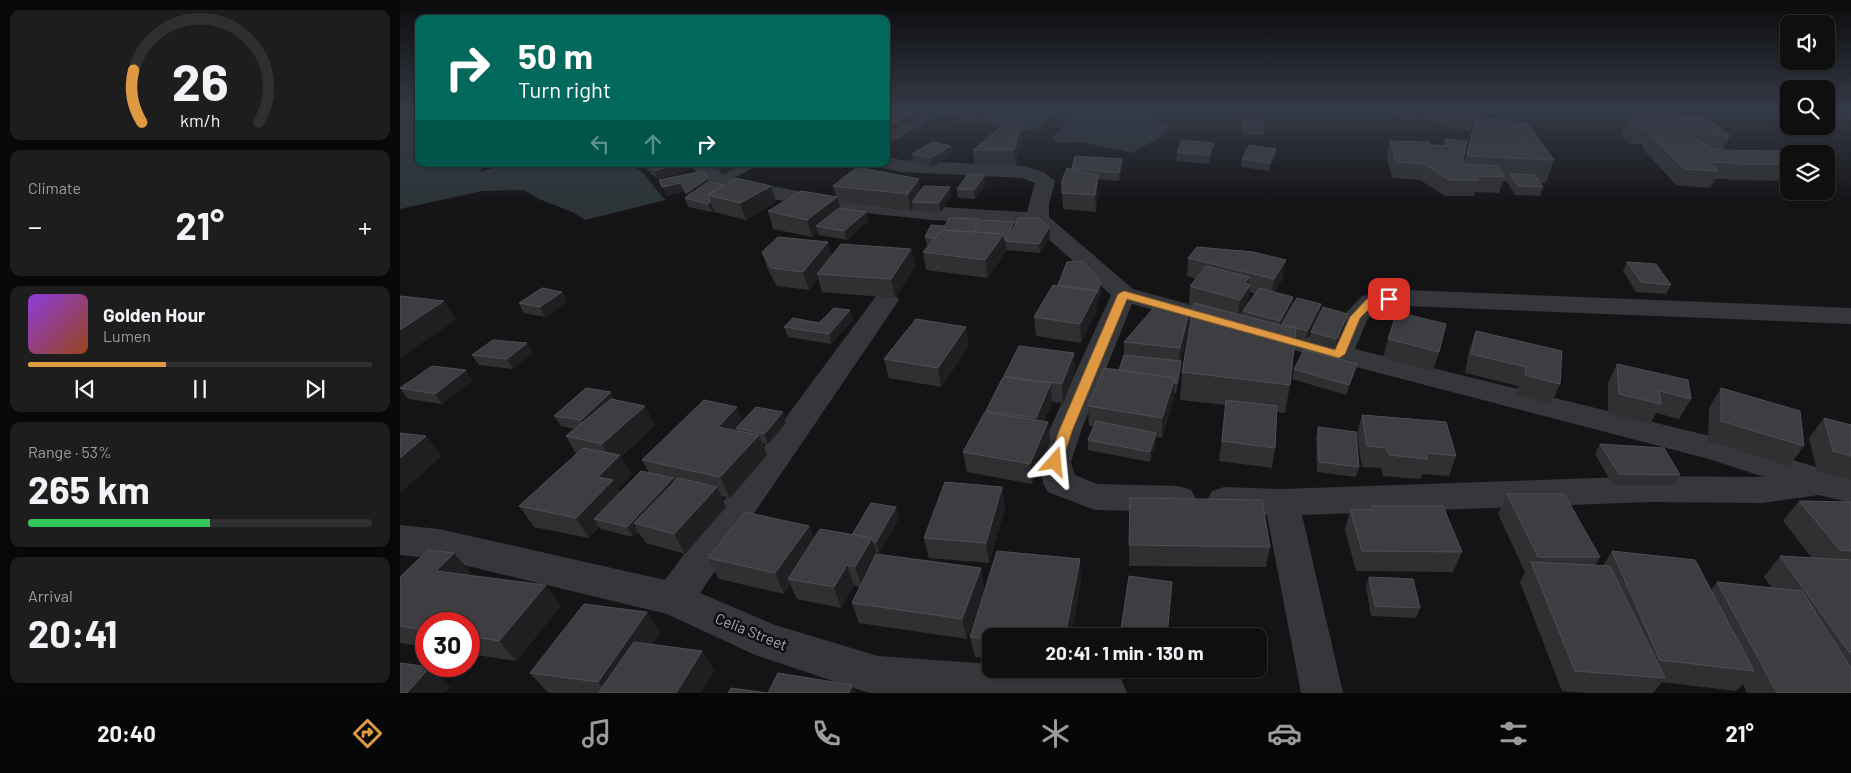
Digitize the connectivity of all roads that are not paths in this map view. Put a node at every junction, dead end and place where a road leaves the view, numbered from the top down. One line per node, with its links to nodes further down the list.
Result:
1 (890, 164): 5 (street)
2 (701, 167): 4 (street)
3 (740, 167): 4 (street)
4 (715, 179): 5 (street)
5 (1039, 219): 6 (street)
6 (1124, 294): 9 (street); 12 (street)
7 (886, 300): 14 (street)
8 (1851, 316): 9 (street)
9 (1339, 354): 10 (street)
10 (1819, 482): 11 (street); 12 (street)
11 (1851, 490)
12 (1282, 502): 16 (street)
13 (400, 540): 14 (street, Celia Street)
14 (674, 599): 15 (street, Celia Street)
15 (1106, 693)
16 (1322, 693)

